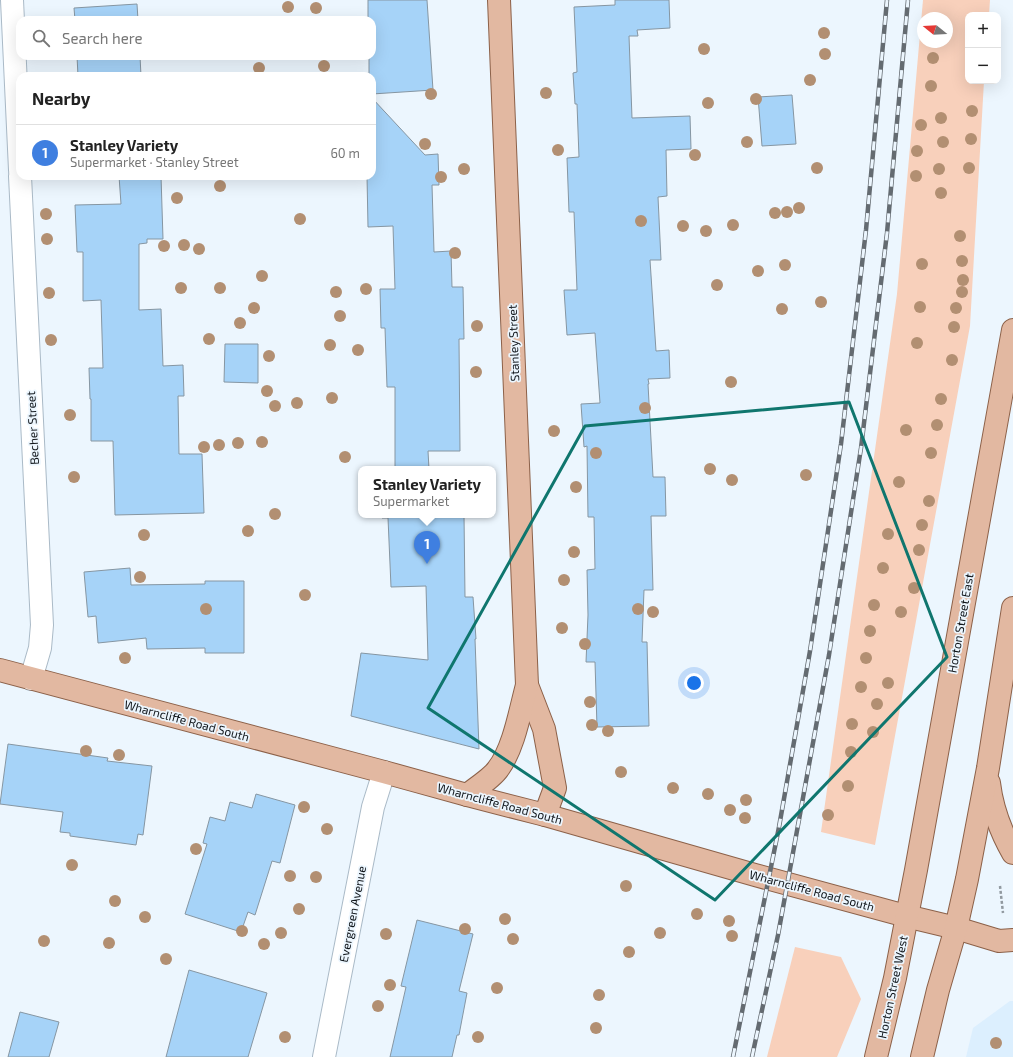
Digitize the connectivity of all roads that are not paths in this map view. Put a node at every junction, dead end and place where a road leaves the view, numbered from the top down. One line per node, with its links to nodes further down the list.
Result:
1 (12, 0): 3 (street)
2 (499, 0): 9 (main road, Stanley Street)
3 (16, 85)
4 (20, 180): 8 (street, Becher Street)
5 (1013, 330): 15 (main road, Horton Street East)
6 (1013, 608): 10 (main road)
7 (0, 670): 8 (main road, Wharncliffe Road South)
8 (31, 679): 11 (main road, Wharncliffe Road South)
9 (527, 685): 12 (main road, Stanley Street); 13 (main road, Stanley Street)
10 (988, 768): 14 (main road); 16 (main road)
11 (384, 772): 12 (main road, Wharncliffe Road South); 18 (street, Evergreen Avenue)
12 (467, 795): 13 (main road, Wharncliffe Road South)
13 (545, 815): 15 (main road, Wharncliffe Road South)
14 (1013, 853)
15 (906, 916): 16 (main road, Wharncliffe Road South); 19 (main road, Horton Street West)
16 (956, 928): 17 (main road, Wharncliffe Road South); 20 (main road)
17 (1008, 945)
18 (324, 1057)
19 (876, 1057)
20 (922, 1057)

